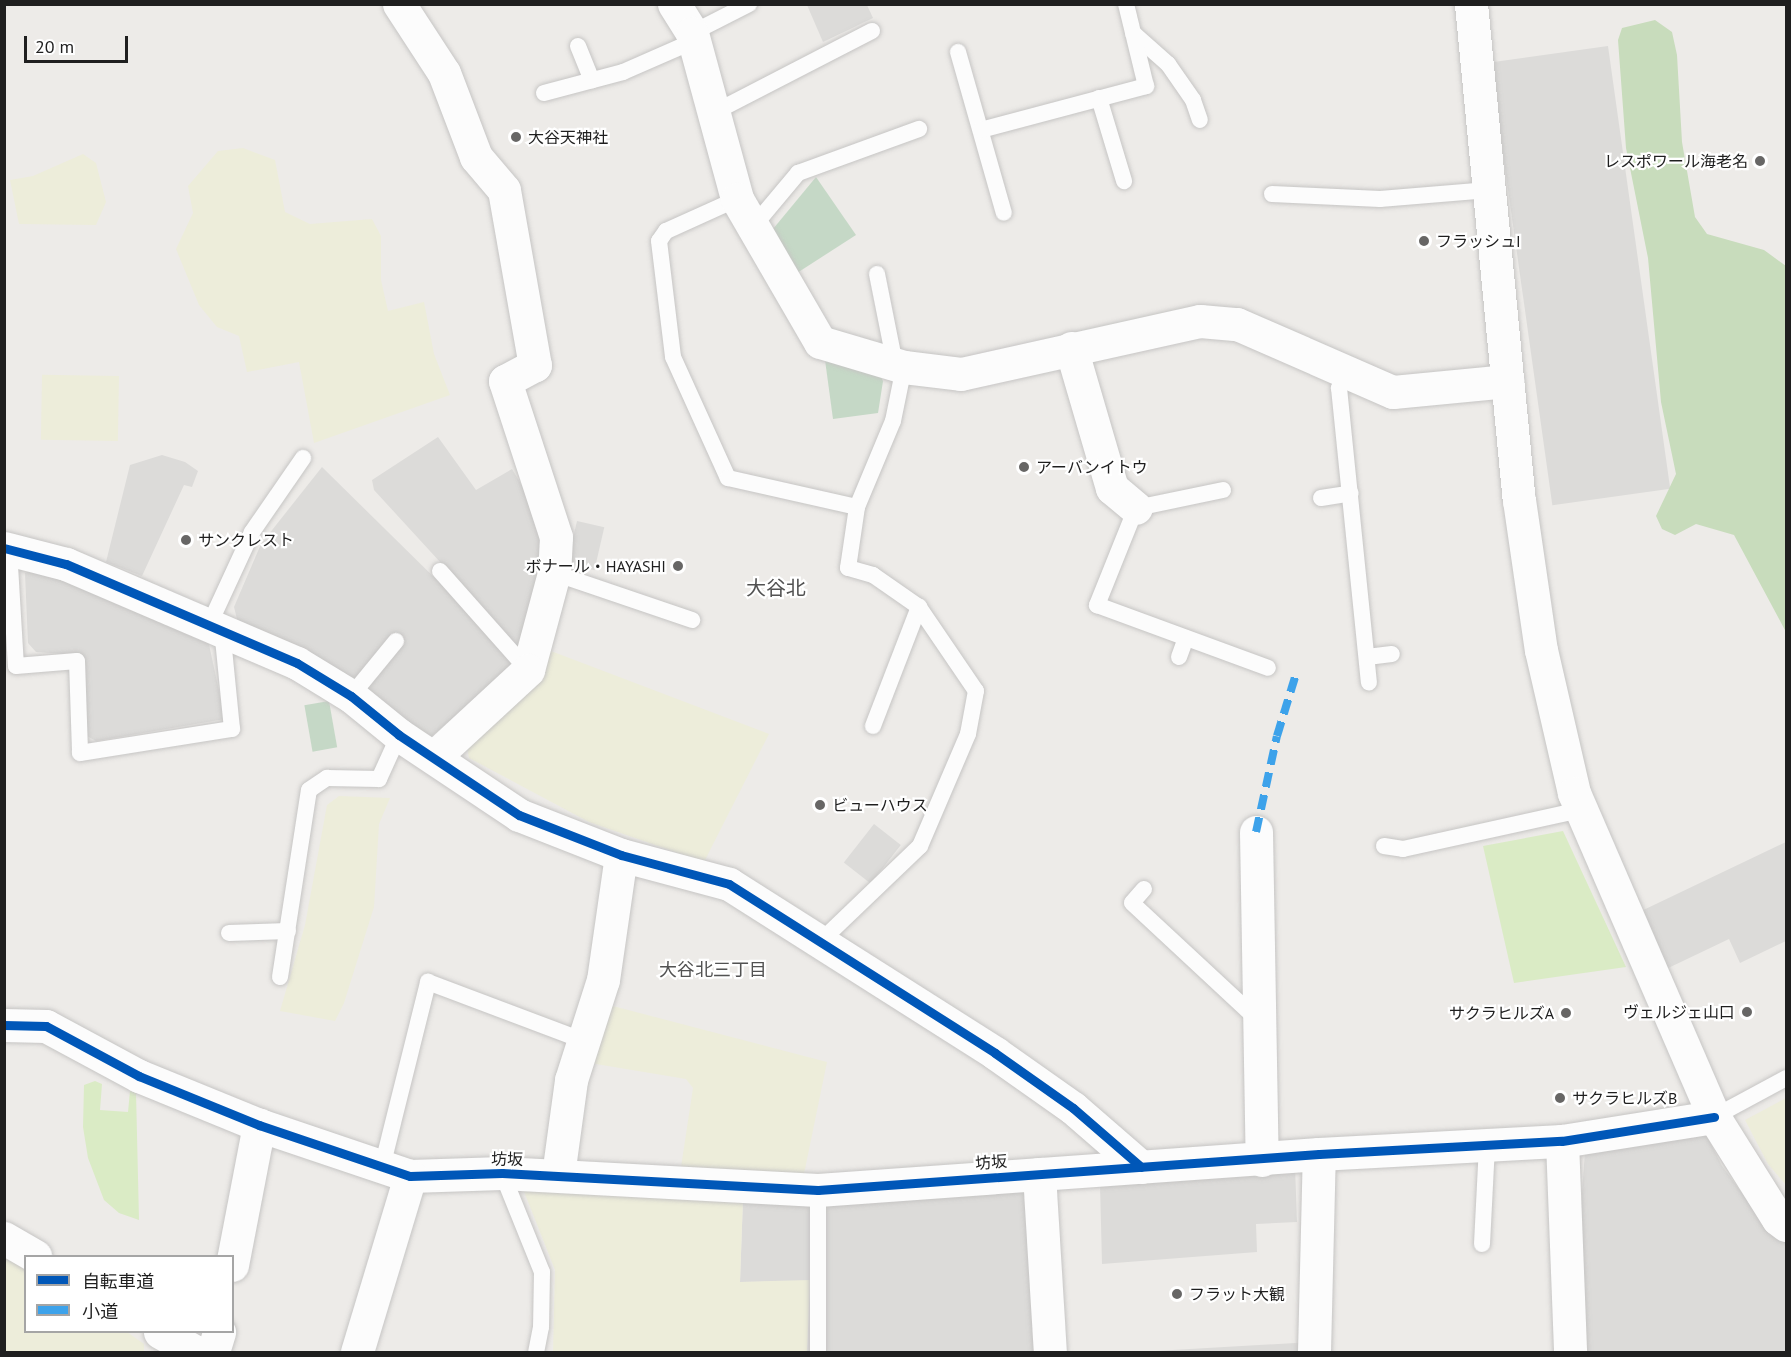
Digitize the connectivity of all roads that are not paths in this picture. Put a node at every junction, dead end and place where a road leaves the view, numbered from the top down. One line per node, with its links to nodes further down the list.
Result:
1 (399, 4): 37 (street)
2 (674, 4): 8 (street)
3 (749, 4): 8 (lane)
4 (1126, 4): 7 (lane)
5 (1471, 4): 19 (street)
6 (872, 31): 14 (lane)
7 (1133, 33): 13 (lane); 15 (lane)
8 (693, 37): 11 (lane); 14 (street)
9 (578, 46): 11 (lane)
10 (958, 52): 17 (lane)
11 (592, 80): 12 (lane)
12 (544, 93)
13 (1098, 98): 17 (lane); 18 (lane)
14 (713, 113): 21 (street)
15 (1200, 120)
16 (919, 129): 23 (lane)
17 (981, 130): 22 (lane)
18 (1124, 181)
19 (1489, 190): 20 (lane); 28 (street)
20 (1272, 194)
21 (737, 199): 23 (street); 33 (lane)
22 (1004, 213)
23 (752, 228): 26 (street)
24 (877, 274): 26 (lane)
25 (1071, 348): 26 (street); 27 (street); 34 (street)
26 (899, 366): 33 (lane)
27 (1347, 372): 28 (street); 31 (lane)
28 (1507, 381): 53 (street)
29 (303, 458): 40 (lane)
30 (1223, 490): 34 (lane)
31 (1351, 493): 32 (lane); 45 (lane)
32 (1322, 498)
33 (857, 507): 38 (lane)
34 (1136, 508): 41 (lane)
35 (7, 549): 40 (street); 40 (lane)
36 (440, 571): 47 (lane)
37 (554, 573): 39 (lane); 47 (street)
38 (919, 607): 50 (lane); 60 (lane)
39 (692, 620)
40 (216, 626): 49 (street)
41 (1186, 638): 44 (lane); 46 (lane)
42 (396, 642): 49 (lane)
43 (1392, 654): 45 (lane)
44 (1179, 657)
45 (1367, 657): 48 (lane)
46 (1268, 668)
47 (528, 670): 52 (street)
48 (1369, 682)
49 (351, 696): 51 (street)
50 (873, 726)
51 (399, 735): 52 (street); 58 (lane)
52 (434, 757): 56 (street)
53 (1581, 810): 55 (lane); 66 (street)
54 (1256, 832): 62 (street)
55 (1384, 846)
56 (621, 855): 60 (street); 64 (street)
57 (1144, 889): 62 (lane)
58 (288, 931): 59 (lane); 61 (lane)
59 (229, 933)
60 (821, 941): 72 (street)
61 (280, 977)
62 (1260, 1022): 71 (street)
63 (4, 1024): 67 (street, 坊坂)
64 (584, 1041): 73 (lane); 76 (street)
65 (1786, 1078): 66 (lane)
66 (1714, 1117): 68 (street, 坊坂); 78 (street)
67 (259, 1125): 73 (street, 坊坂); 82 (street)
68 (1562, 1141): 69 (street, 坊坂); 92 (street)
69 (1487, 1146): 70 (street, 坊坂); 80 (lane)
70 (1319, 1154): 71 (street, 坊坂); 91 (street)
71 (1262, 1160): 72 (street, 坊坂)
72 (1141, 1167): 75 (street, 坊坂)
73 (396, 1171): 74 (street, 坊坂); 87 (street)
74 (502, 1173): 76 (street, 坊坂); 88 (lane)
75 (1039, 1174): 77 (street, 坊坂); 90 (street)
76 (558, 1175): 77 (street, 坊坂)
77 (818, 1190): 89 (lane)
78 (1786, 1225)
79 (4, 1238): 81 (street)
80 (1482, 1244)
81 (32, 1255)
82 (234, 1255)
83 (162, 1333): 85 (street)
84 (219, 1333): 86 (street)
85 (196, 1353)
86 (213, 1353)
87 (357, 1353)
88 (536, 1353)
89 (819, 1353)
90 (1050, 1353)
91 (1314, 1353)
92 (1570, 1353)

